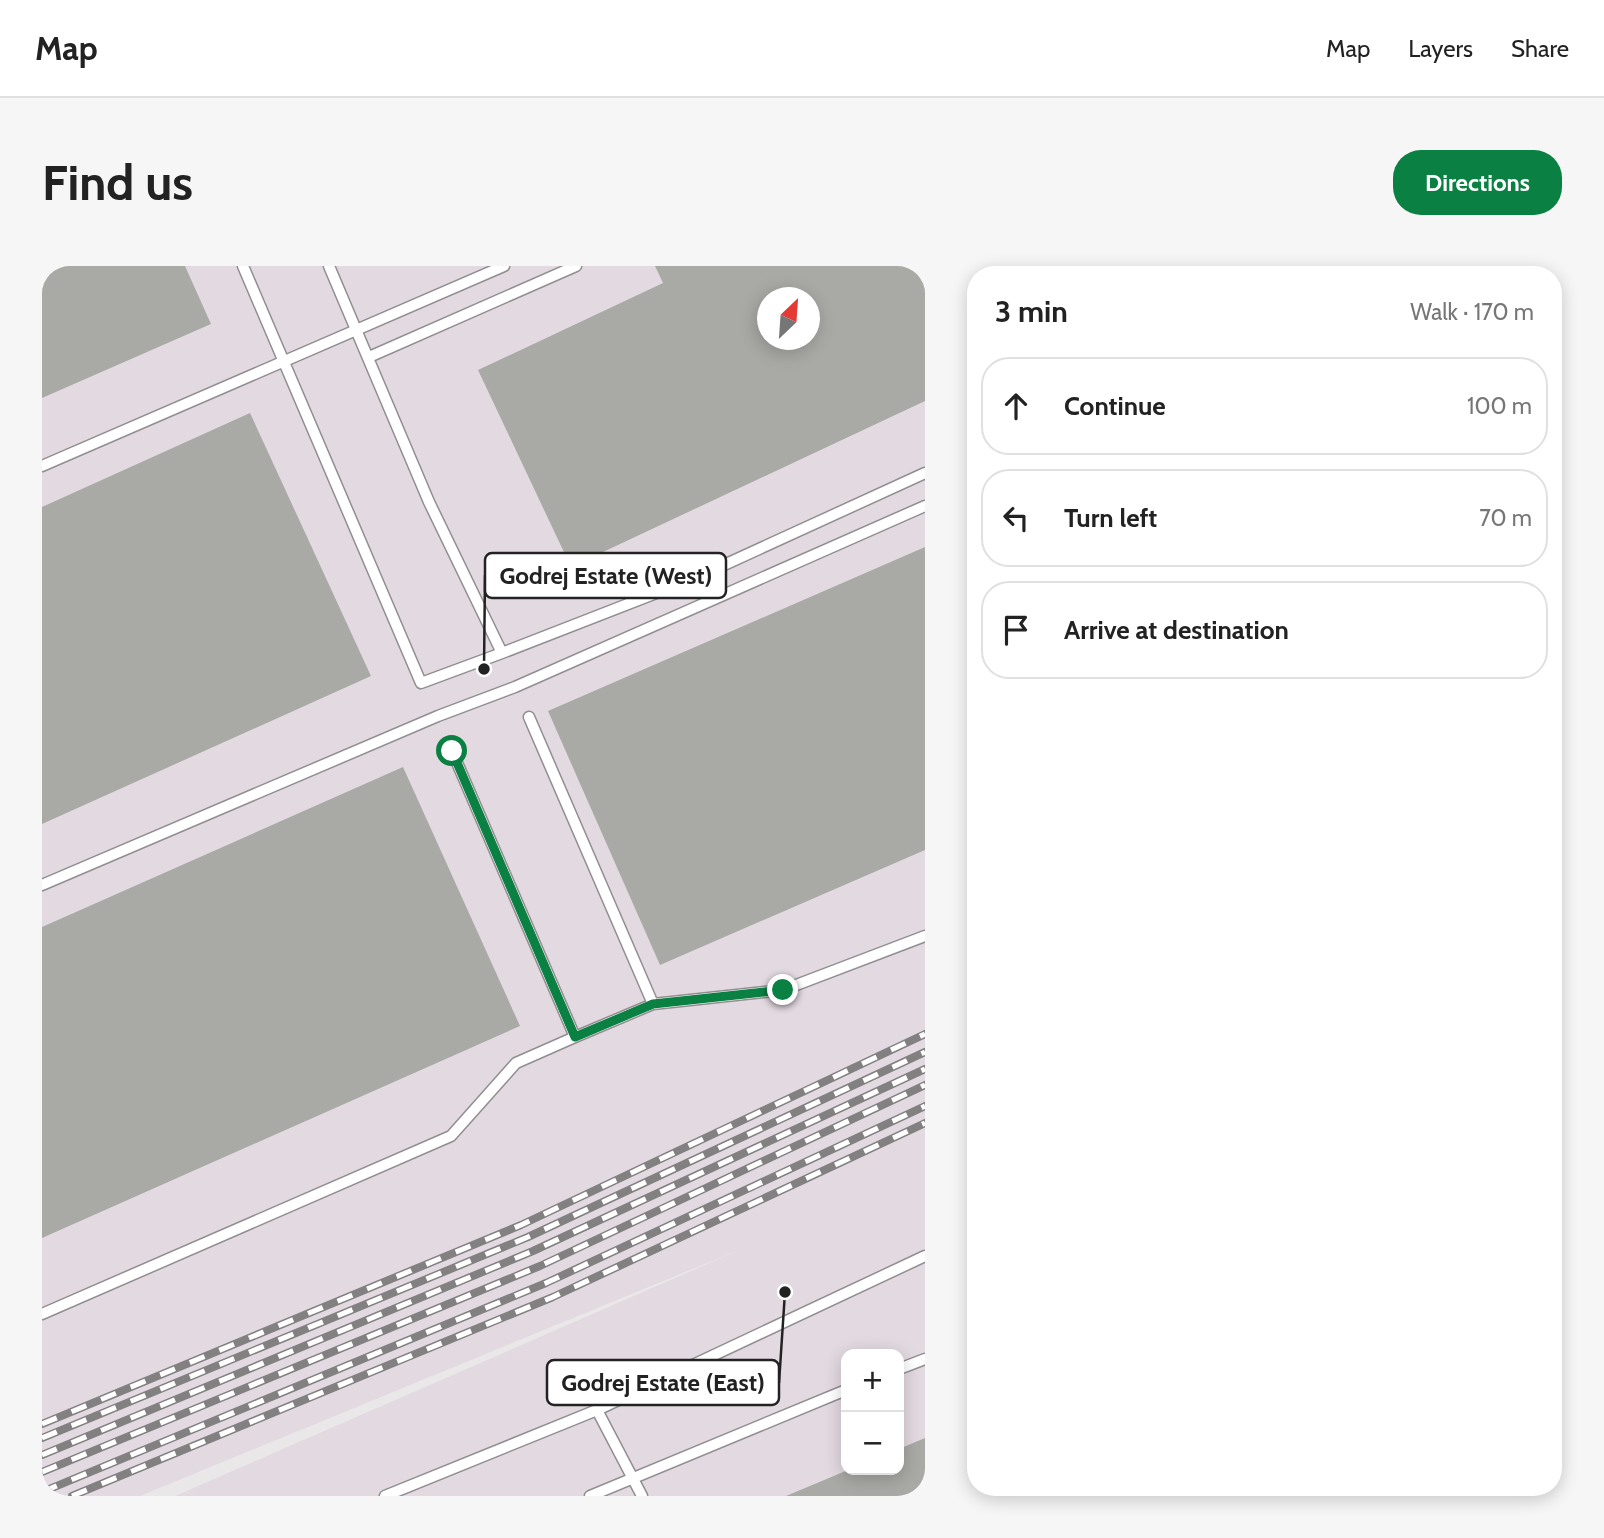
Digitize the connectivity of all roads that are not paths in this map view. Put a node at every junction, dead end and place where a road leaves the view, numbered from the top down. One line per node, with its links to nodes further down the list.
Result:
1 (243, 266): 7 (lane)
2 (329, 266): 5 (lane)
3 (504, 266): 5 (lane)
4 (576, 266): 6 (lane)
5 (355, 331): 6 (lane); 7 (lane)
6 (369, 357): 11 (lane)
7 (285, 361): 8 (lane); 11 (lane)
8 (42, 466)
9 (925, 473): 11 (lane)
10 (925, 506): 14 (lane)
11 (502, 653)
12 (529, 717): 16 (lane)
13 (452, 751): 17 (lane)
14 (42, 885)
15 (925, 936): 16 (lane)
16 (653, 1004): 17 (lane)
17 (575, 1037): 19 (lane)
18 (925, 1256): 23 (lane)
19 (42, 1314)
20 (925, 1359): 21 (lane)
21 (904, 1367)
22 (841, 1393): 24 (lane)
23 (597, 1410): 24 (lane); 25 (lane)
24 (634, 1476): 26 (lane); 27 (lane)
25 (385, 1496)
26 (590, 1496)
27 (642, 1496)

